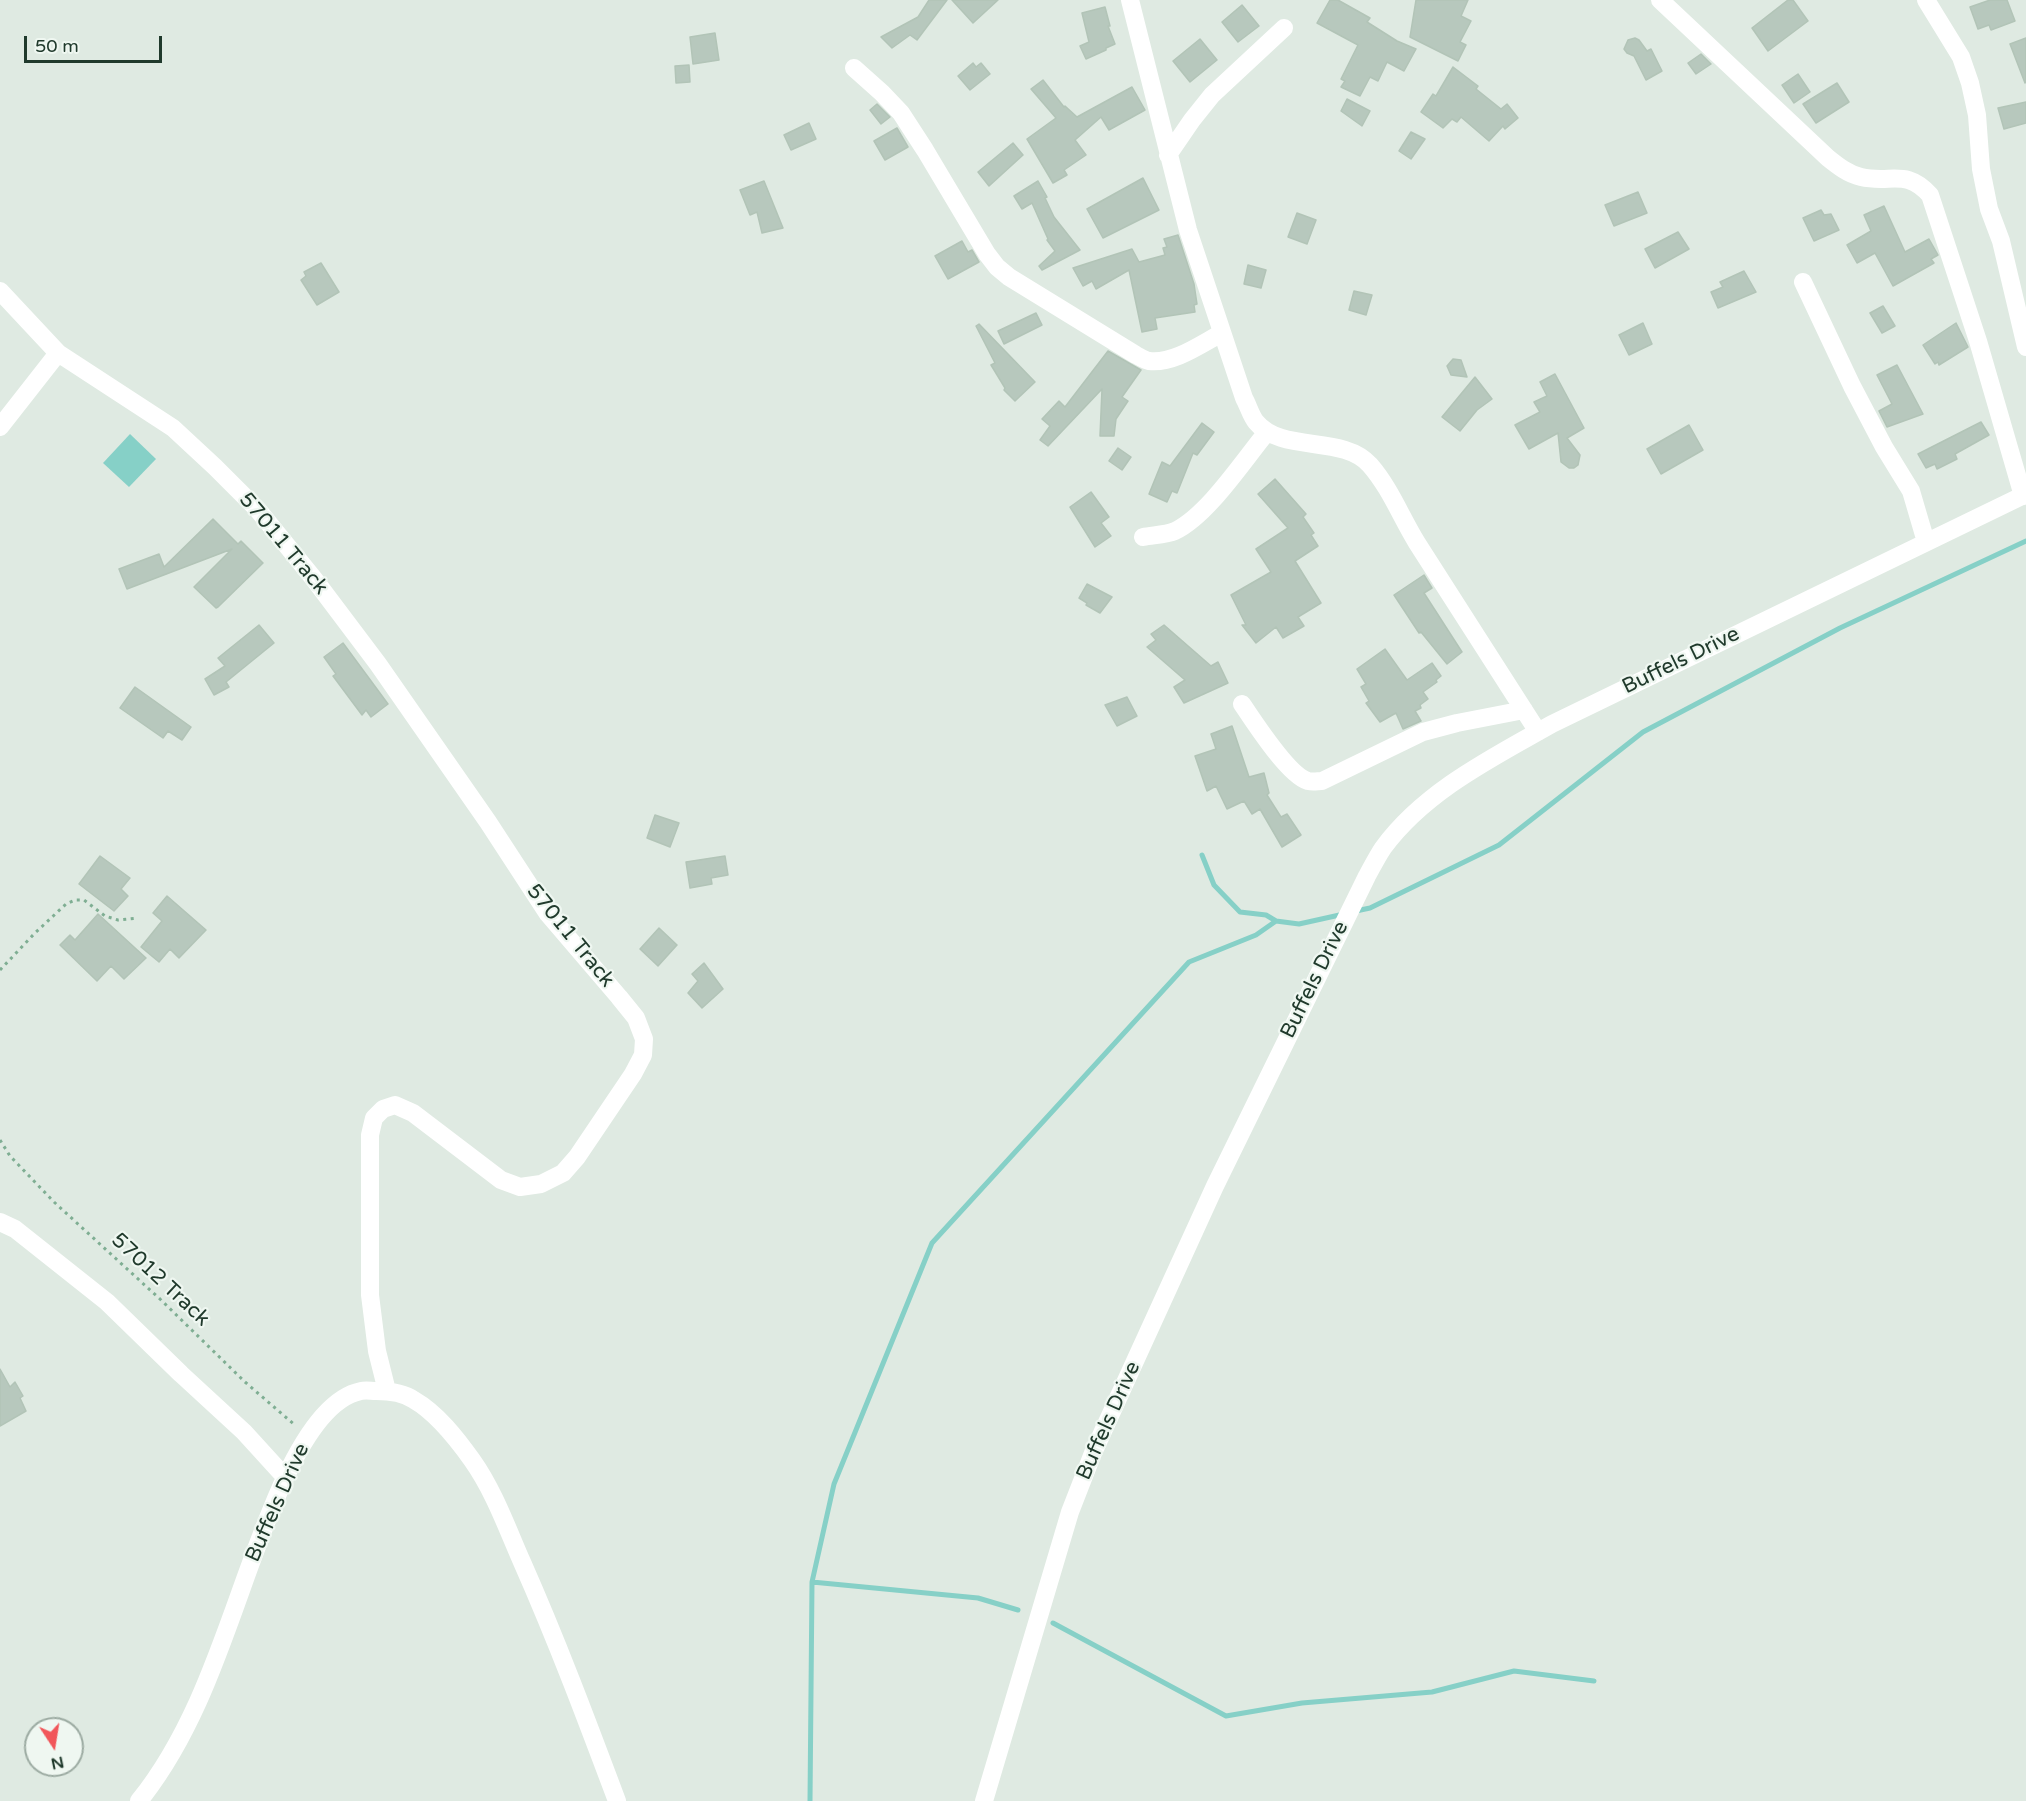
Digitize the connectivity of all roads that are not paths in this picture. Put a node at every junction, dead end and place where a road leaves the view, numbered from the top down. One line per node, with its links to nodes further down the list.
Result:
1 (1130, 0): 6 (street)
2 (1660, 0): 14 (street)
3 (1926, 0): 10 (street)
4 (1284, 28): 6 (street)
5 (854, 68): 9 (street)
6 (1168, 155): 9 (street)
7 (1803, 282): 16 (street)
8 (0, 291): 11 (street)
9 (1222, 333): 13 (street)
10 (2026, 347)
11 (58, 353): 12 (street); 21 (street, 57011 Track)
12 (0, 427)
13 (1267, 432): 15 (street); 18 (street)
14 (2025, 495): 16 (street, Buffels Drive)
15 (1143, 537)
16 (1926, 542): 19 (street, Buffels Drive)
17 (1242, 704): 18 (street)
18 (1524, 710): 19 (street)
19 (1538, 732): 25 (street, Buffels Drive)
20 (0, 1222): 22 (street)
21 (387, 1391): 22 (street, Buffels Drive); 24 (street, Buffels Drive)
22 (285, 1478): 23 (street, Buffels Drive)
23 (139, 1801)
24 (617, 1801)
25 (984, 1801)

